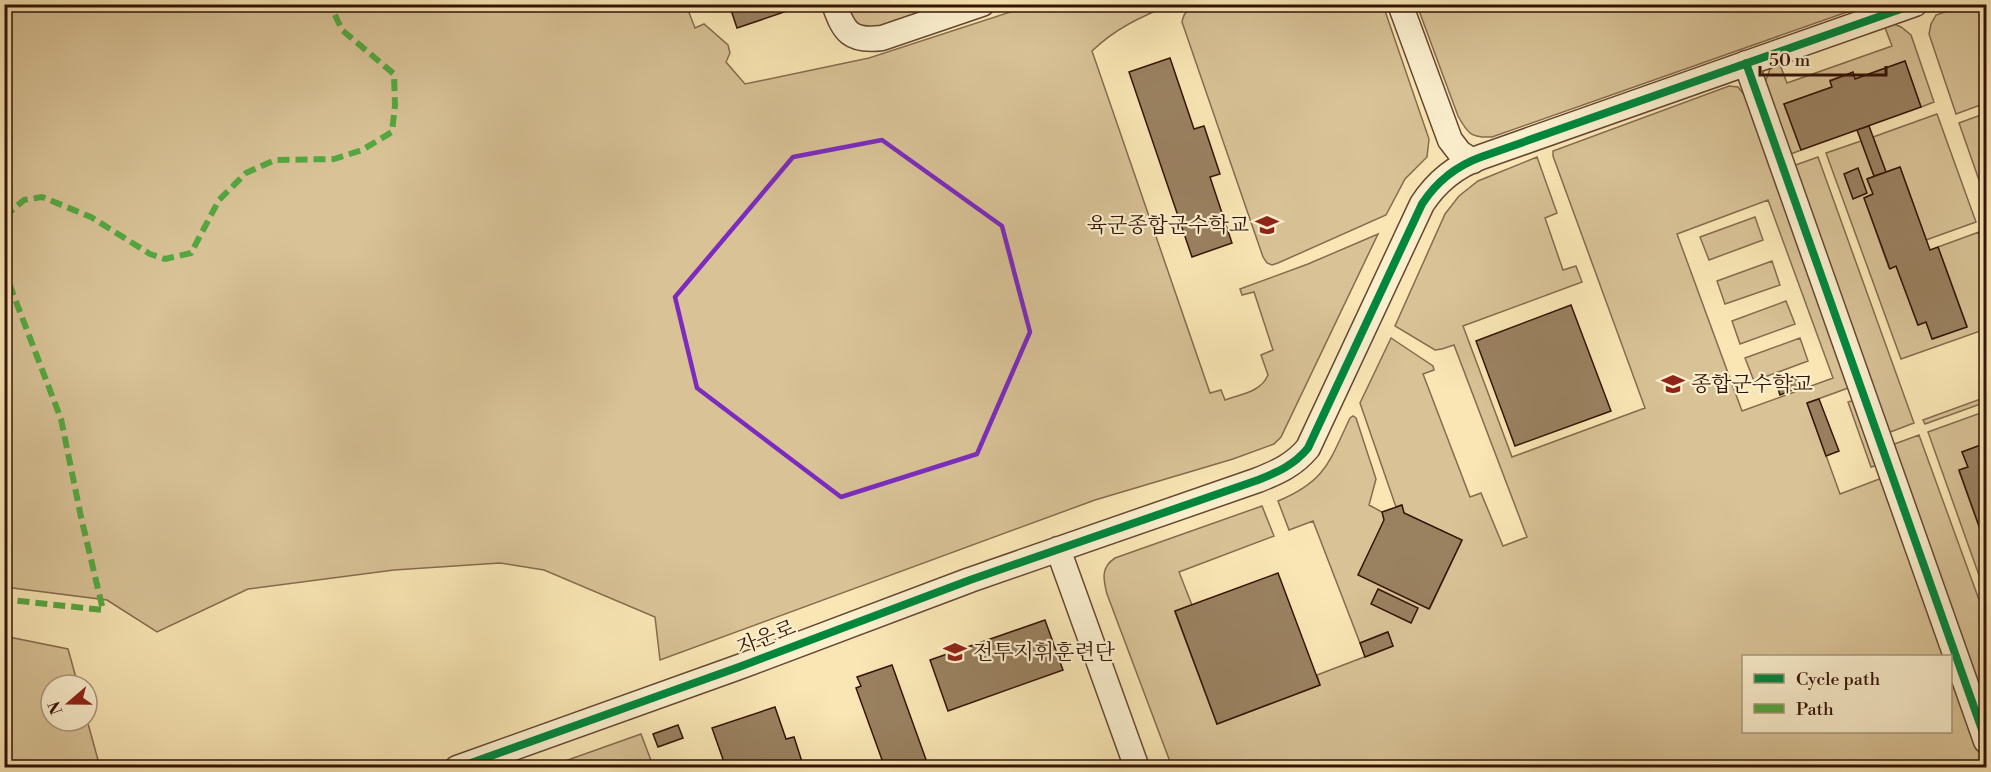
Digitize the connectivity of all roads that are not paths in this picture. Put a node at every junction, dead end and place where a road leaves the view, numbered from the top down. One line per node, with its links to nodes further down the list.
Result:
1 (834, 4): 2 (street)
2 (982, 4)
3 (1400, 4): 6 (street)
4 (1915, 4): 5 (street)
5 (1746, 63): 7 (street); 10 (street)
6 (1450, 140): 7 (street); 8 (street)
7 (1473, 161): 8 (street)
8 (1436, 185): 9 (street, 자운로)
9 (1058, 549): 11 (street, 자운로); 12 (street)
10 (1986, 741)
11 (457, 768)
12 (1137, 768)

